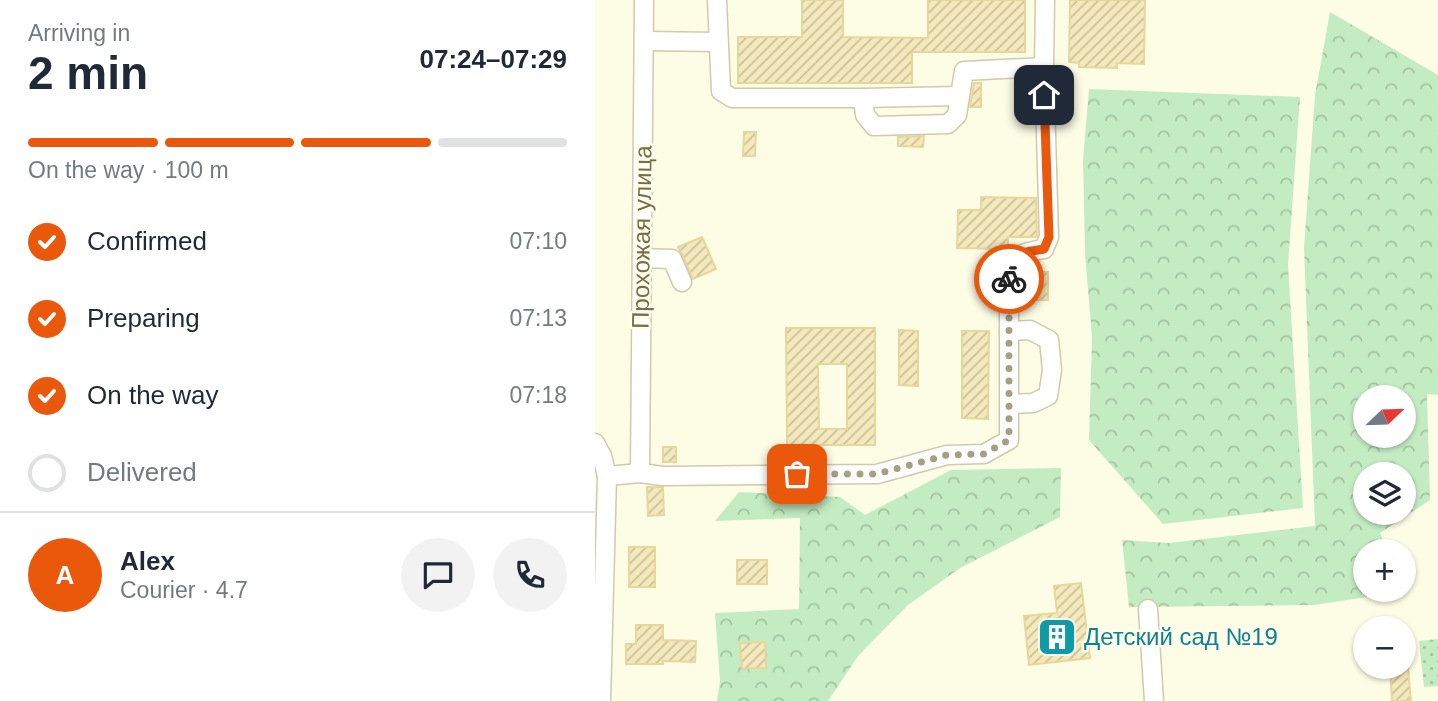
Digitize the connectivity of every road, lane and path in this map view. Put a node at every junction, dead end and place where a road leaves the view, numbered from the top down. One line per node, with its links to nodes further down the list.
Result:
1 (644, 0): 4 (street, Прохожая улица)
2 (717, 0): 5 (street)
3 (1045, 0): 6 (street)
4 (644, 41): 5 (street); 9 (street, Прохожая улица)
5 (718, 42): 8 (street)
6 (1044, 67): 7 (street); 11 (street)
7 (959, 96): 8 (street); 8 (street)
8 (863, 98)
9 (642, 258): 10 (street); 14 (street, Прохожая улица)
10 (682, 282)
11 (1009, 331): 12 (street); 12 (street)
12 (1010, 404): 14 (street)
13 (595, 443): 15 (street)
14 (640, 473): 15 (street)
15 (607, 476): 17 (street)
16 (1148, 609): 18 (street)
17 (601, 701)
18 (1151, 701)

